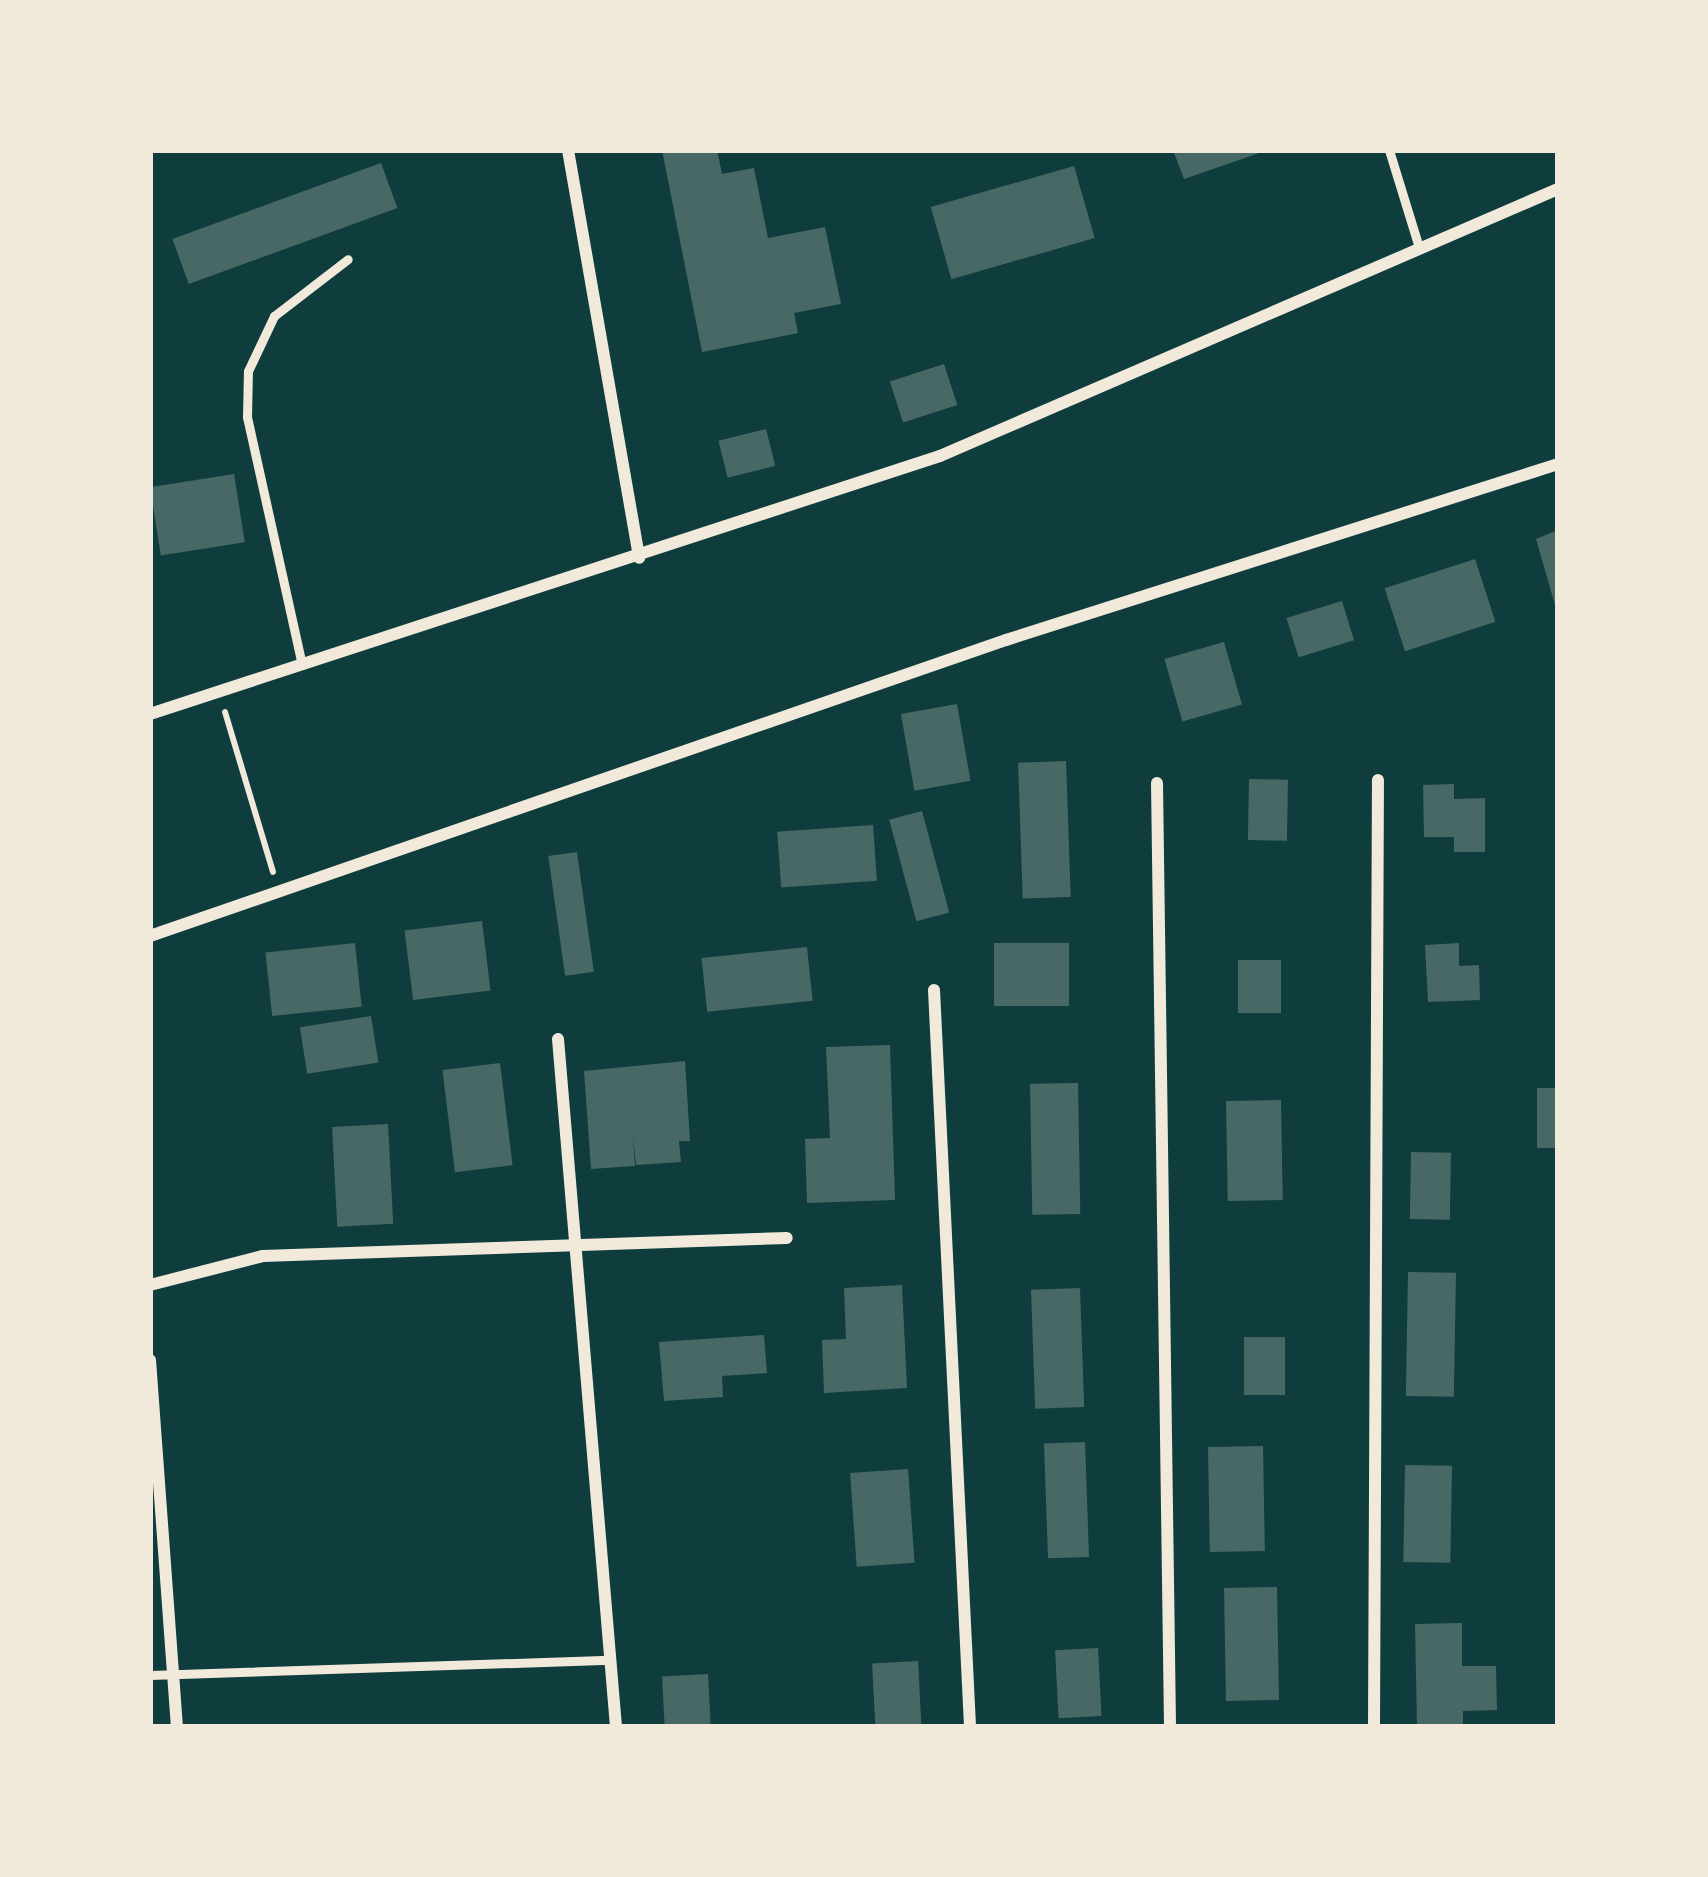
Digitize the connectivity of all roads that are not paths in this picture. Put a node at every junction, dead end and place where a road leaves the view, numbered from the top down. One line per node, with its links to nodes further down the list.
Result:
1 (568, 150): 7 (street)
2 (1389, 150): 4 (lane)
3 (1558, 189): 4 (street)
4 (1418, 244): 7 (street)
5 (348, 260): 8 (lane)
6 (1558, 464): 12 (street)
7 (639, 558): 8 (street)
8 (302, 665): 9 (street)
9 (150, 714)
10 (1378, 780): 26 (street)
11 (1157, 783): 25 (street)
12 (150, 936)
13 (934, 991): 24 (street)
14 (558, 1039): 16 (street)
15 (788, 1238): 16 (street)
16 (576, 1250): 17 (street); 19 (street)
17 (150, 1285)
18 (150, 1360): 20 (street)
19 (610, 1660): 20 (lane); 23 (street)
20 (172, 1673): 21 (lane); 22 (street)
21 (150, 1675)
22 (177, 1727)
23 (616, 1727)
24 (970, 1727)
25 (1170, 1727)
26 (1374, 1727)

